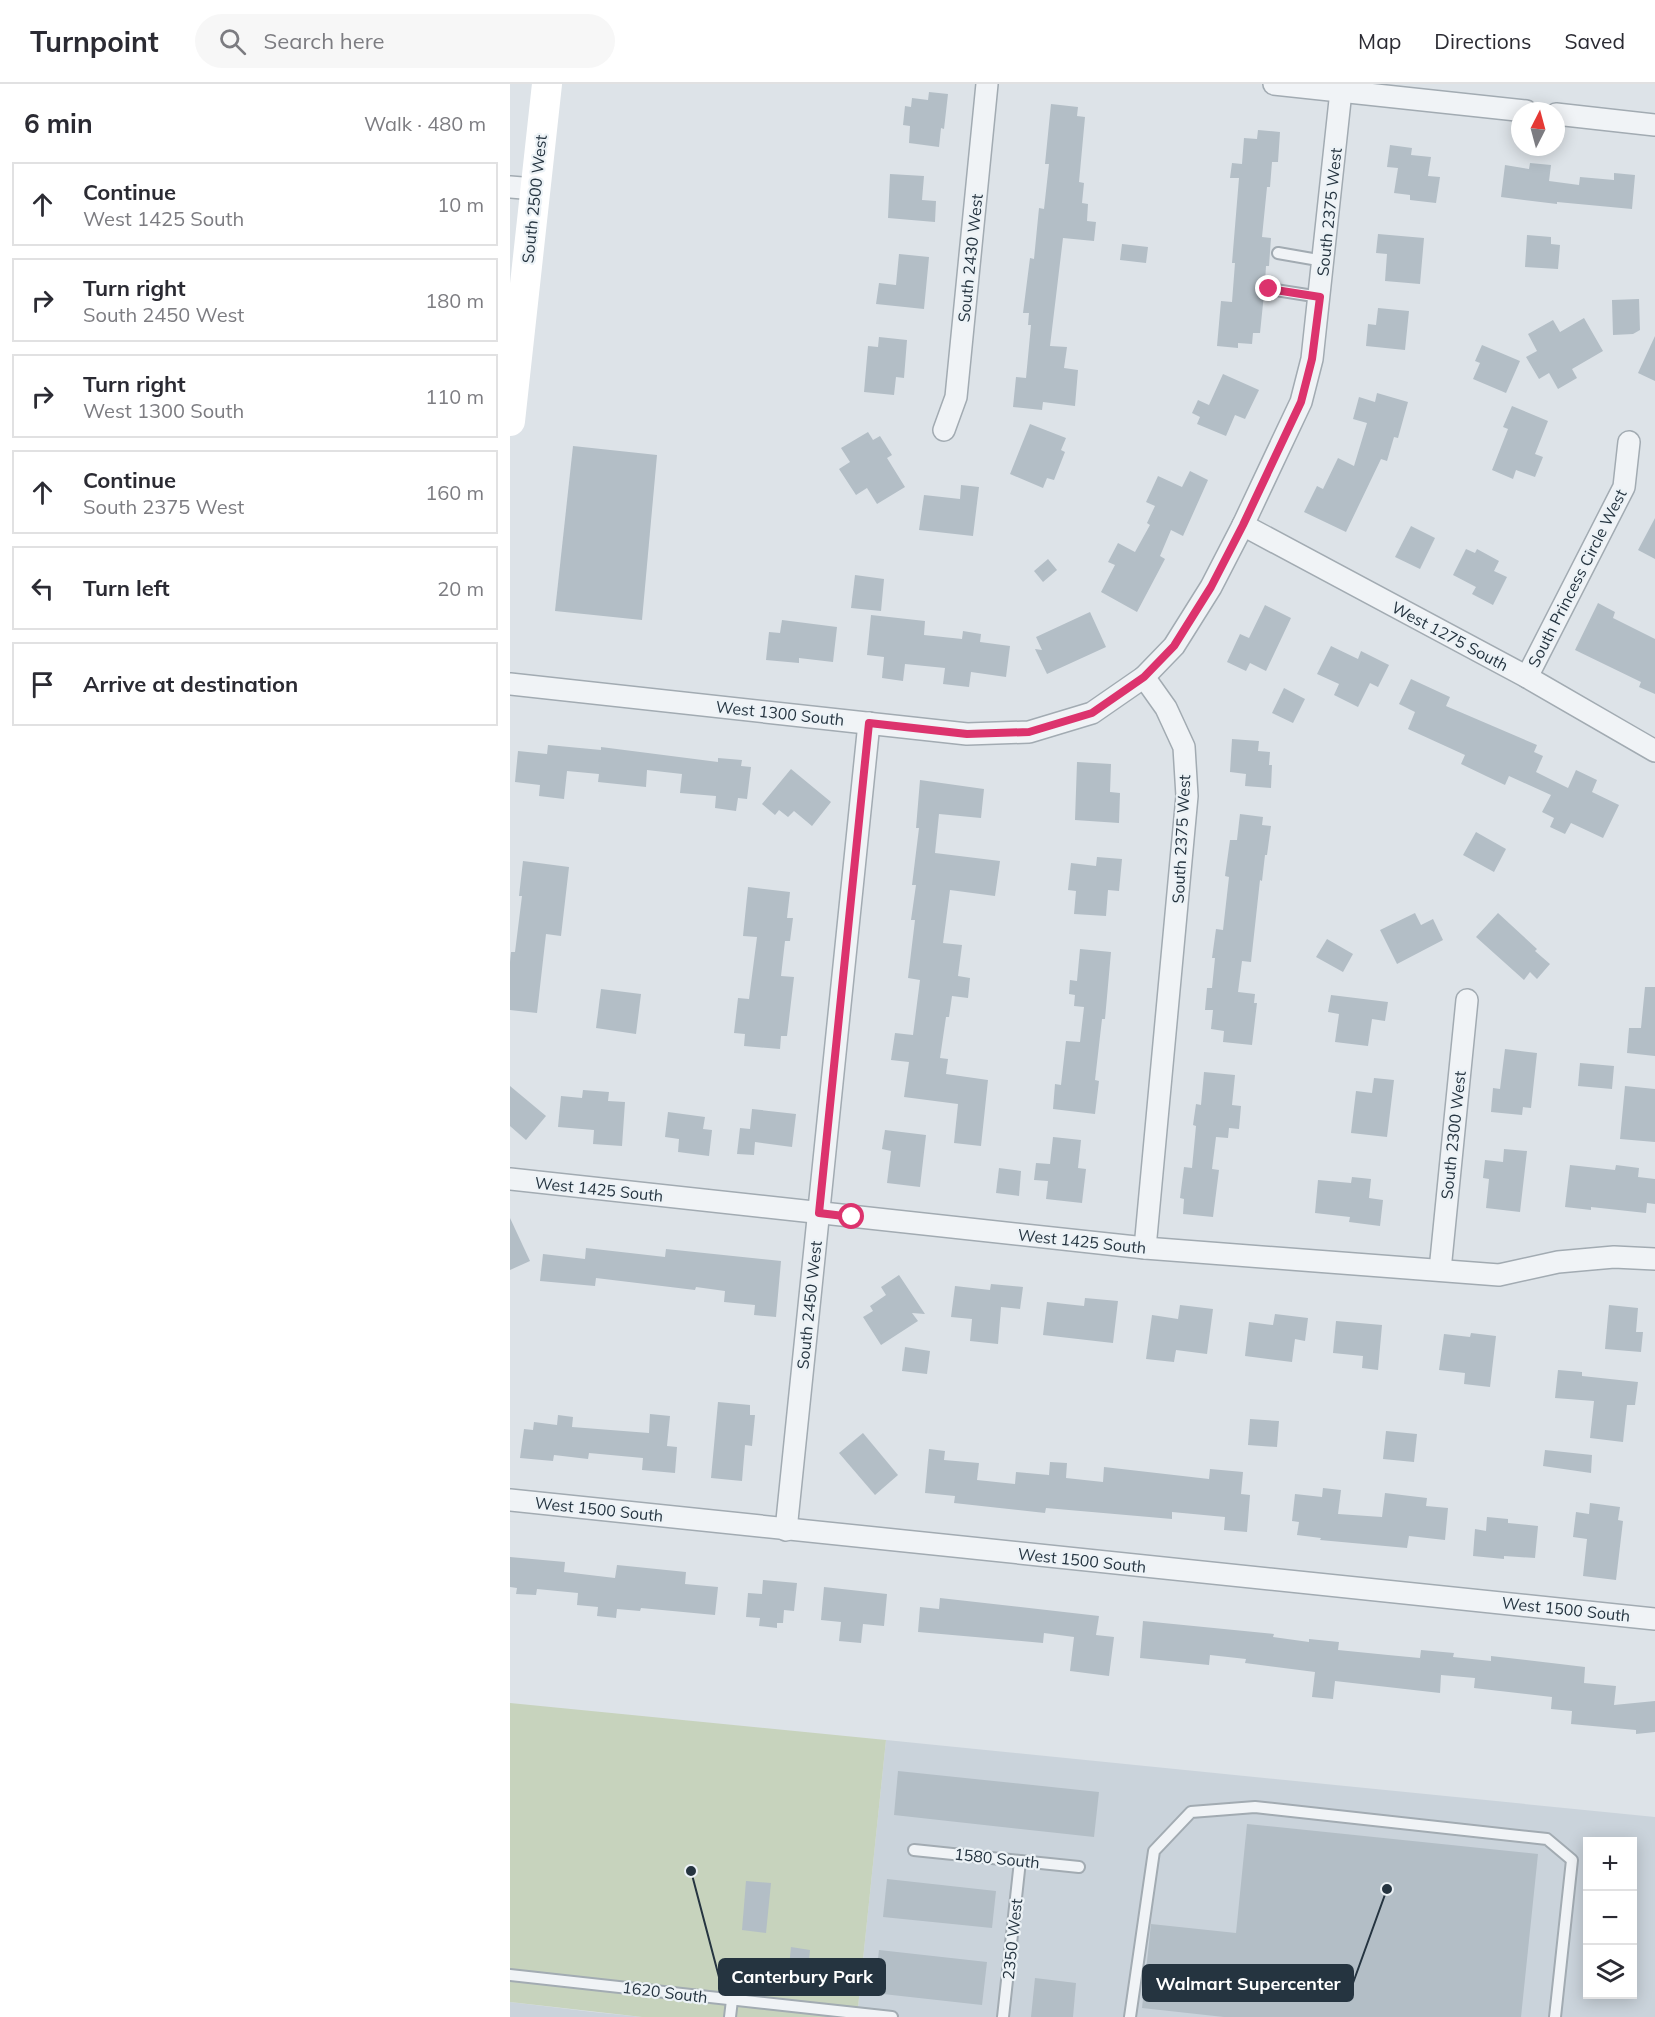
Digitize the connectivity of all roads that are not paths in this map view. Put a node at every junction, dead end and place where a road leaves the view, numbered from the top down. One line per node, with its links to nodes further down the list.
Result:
1 (547, 84): 8 (street, South 2500 West)
2 (987, 84): 15 (street, South 2430 West)
3 (1274, 84): 4 (street)
4 (1341, 91): 5 (street); 10 (street, South 2375 West)
5 (1511, 109)
6 (1565, 115): 7 (street)
7 (1655, 125)
8 (523, 188): 13 (street, South 2500 West)
9 (1278, 253): 10 (lane)
10 (1324, 261): 12 (street, South 2375 West)
11 (1269, 289): 12 (lane)
12 (1320, 297): 17 (street, South 2375 West)
13 (516, 315): 14 (street, South 2500 West)
14 (510, 421)
15 (944, 430)
16 (1629, 442): 19 (street, South Princess Circle West)
17 (1243, 525): 18 (street, South 2375 West); 19 (street, West 1275 South)
18 (1144, 677): 21 (street, West 1300 South); 26 (street, South 2375 West)
19 (1527, 677): 22 (street, West 1275 South)
20 (510, 684): 21 (street, West 1300 South)
21 (869, 723): 25 (street, South 2450 West)
22 (1655, 751)
23 (1467, 1000): 28 (street, South 2300 West)
24 (510, 1179): 25 (street, West 1425 South)
25 (819, 1213): 26 (street, West 1425 South); 30 (street, South 2450 West)
26 (1145, 1248): 28 (street, West 1425 South)
27 (1655, 1259): 28 (street, West 1425 South)
28 (1440, 1270)
29 (510, 1500): 30 (street, West 1500 South)
30 (786, 1530): 31 (street, West 1500 South)
31 (1655, 1618)
32 (914, 1850): 33 (lane, 1580 South)
33 (1020, 1861): 34 (lane, 1580 South); 39 (lane, 2350 West)
34 (1079, 1867)
35 (510, 1975): 36 (lane, 1620 South)
36 (732, 2000): 37 (lane); 38 (lane, 1620 South)
37 (730, 2017)
38 (892, 2017)
39 (1004, 2017)
40 (1130, 2017): 41 (lane)
41 (1555, 2017)

